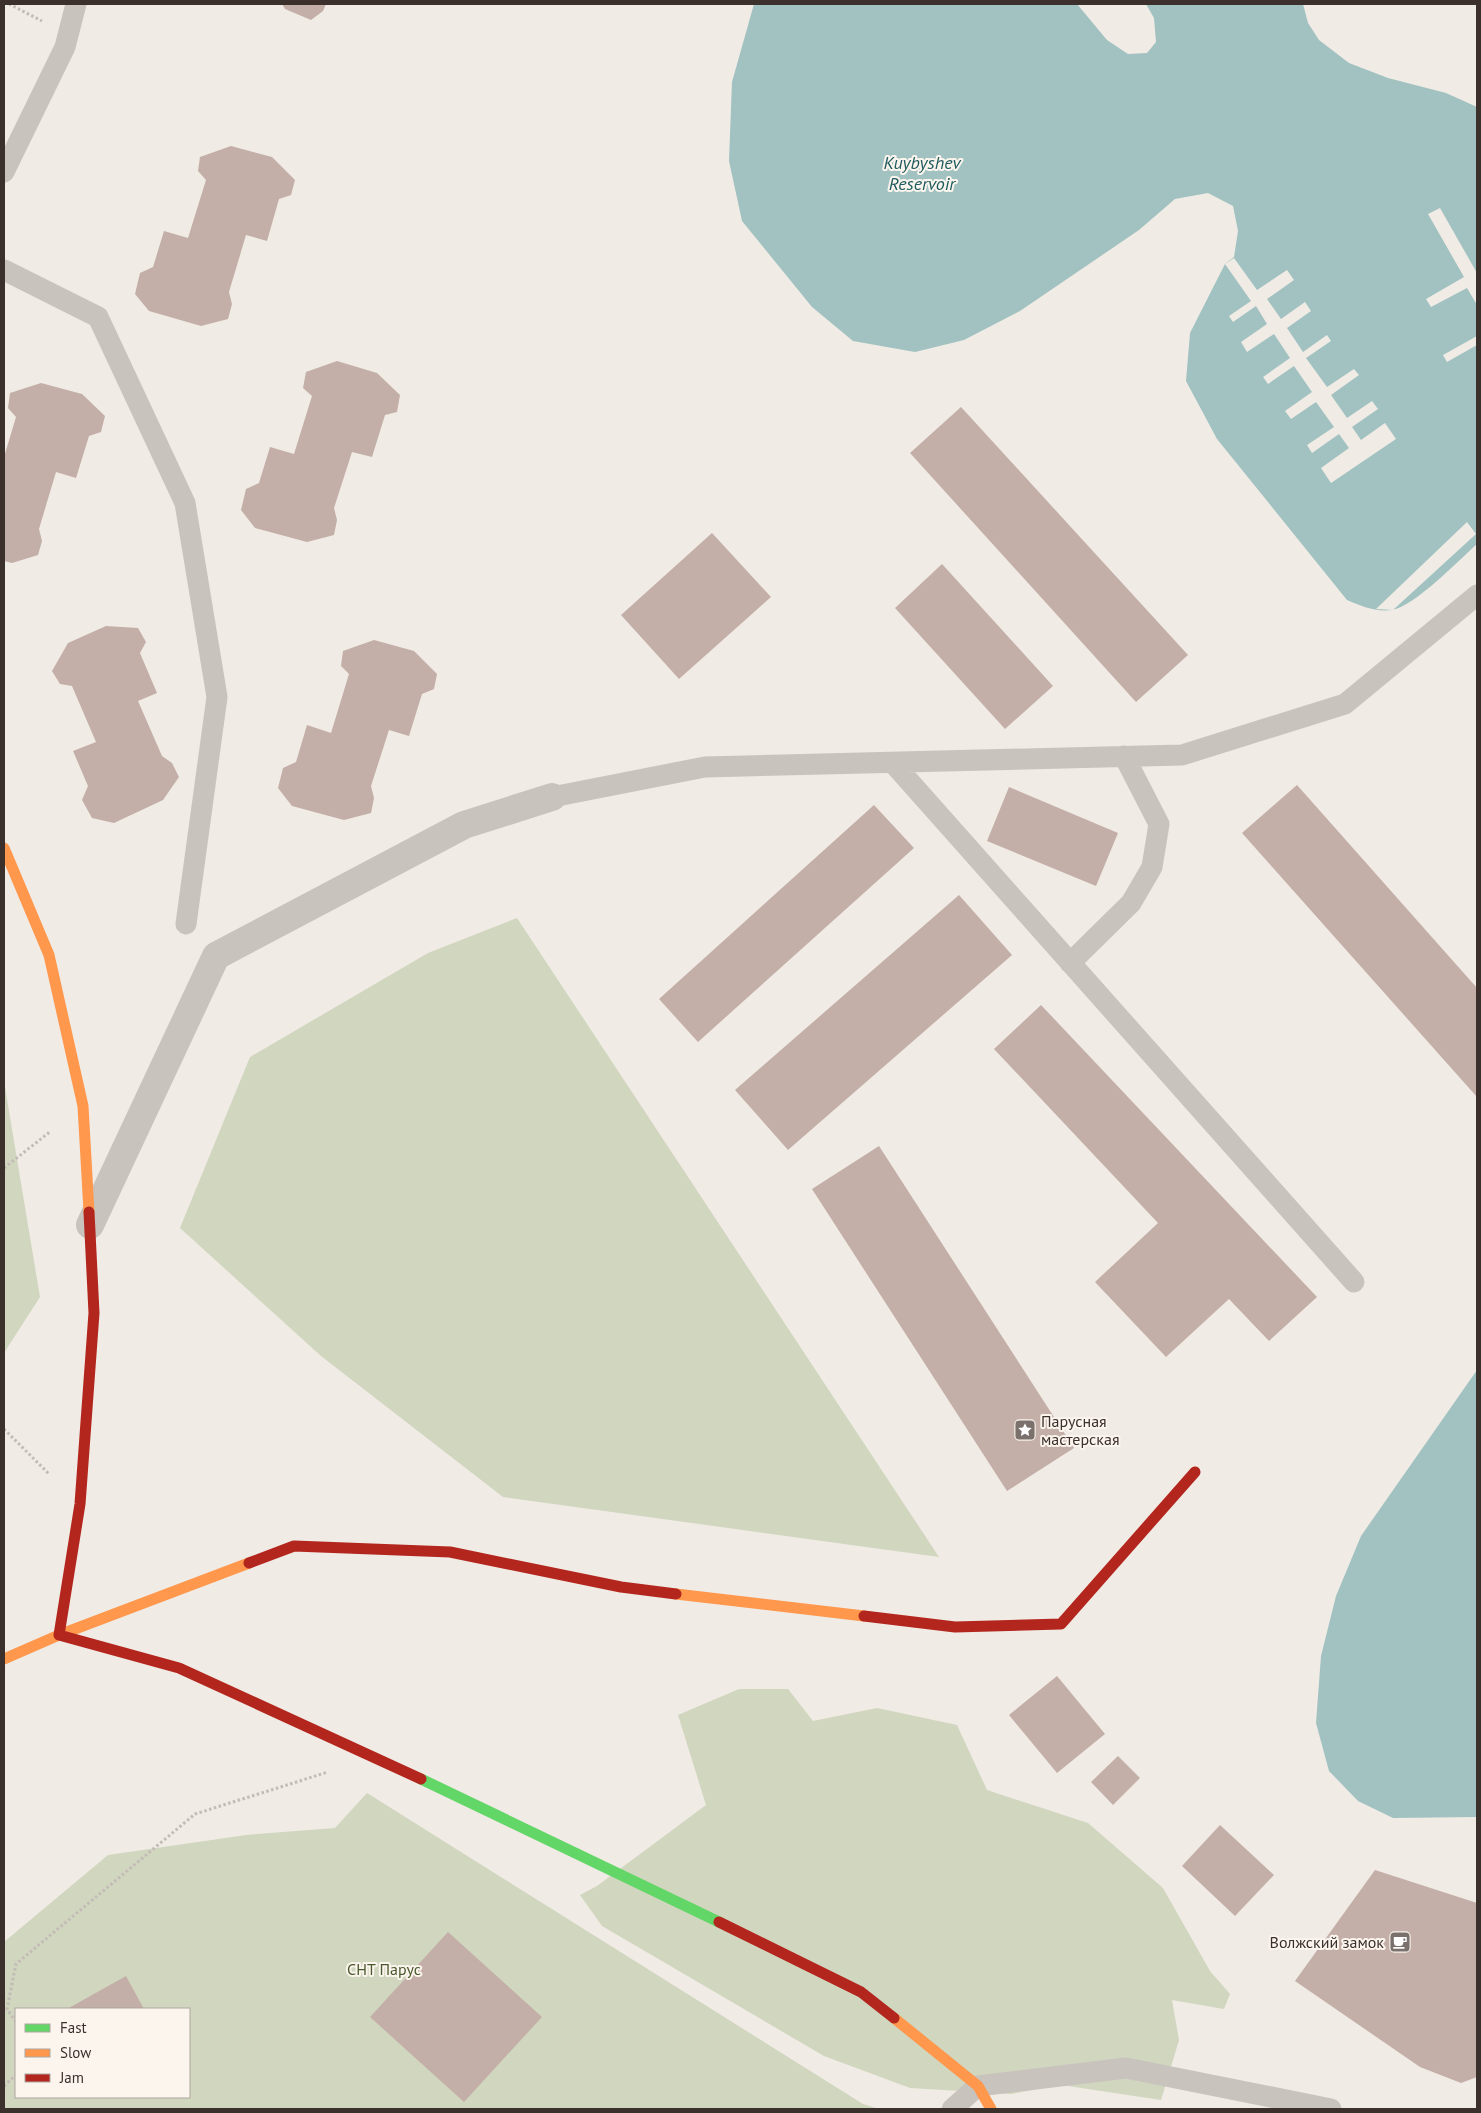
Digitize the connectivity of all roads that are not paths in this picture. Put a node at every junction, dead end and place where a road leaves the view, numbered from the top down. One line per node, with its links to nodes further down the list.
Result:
1 (76, 4): 2 (lane)
2 (4, 172)
3 (4, 270): 9 (lane)
4 (1477, 595): 5 (lane)
5 (1124, 756): 6 (lane); 10 (lane)
6 (892, 762): 7 (lane); 10 (lane)
7 (552, 797): 11 (street)
8 (4, 848): 11 (street)
9 (186, 924)
10 (1070, 963): 12 (lane)
11 (90, 1225): 14 (street)
12 (1354, 1282)
13 (1195, 1472): 14 (street)
14 (59, 1635): 15 (street); 16 (street)
15 (4, 1659)
16 (978, 2086): 17 (lane); 18 (street); 19 (lane)
17 (952, 2109)
18 (992, 2109)
19 (1331, 2109)

